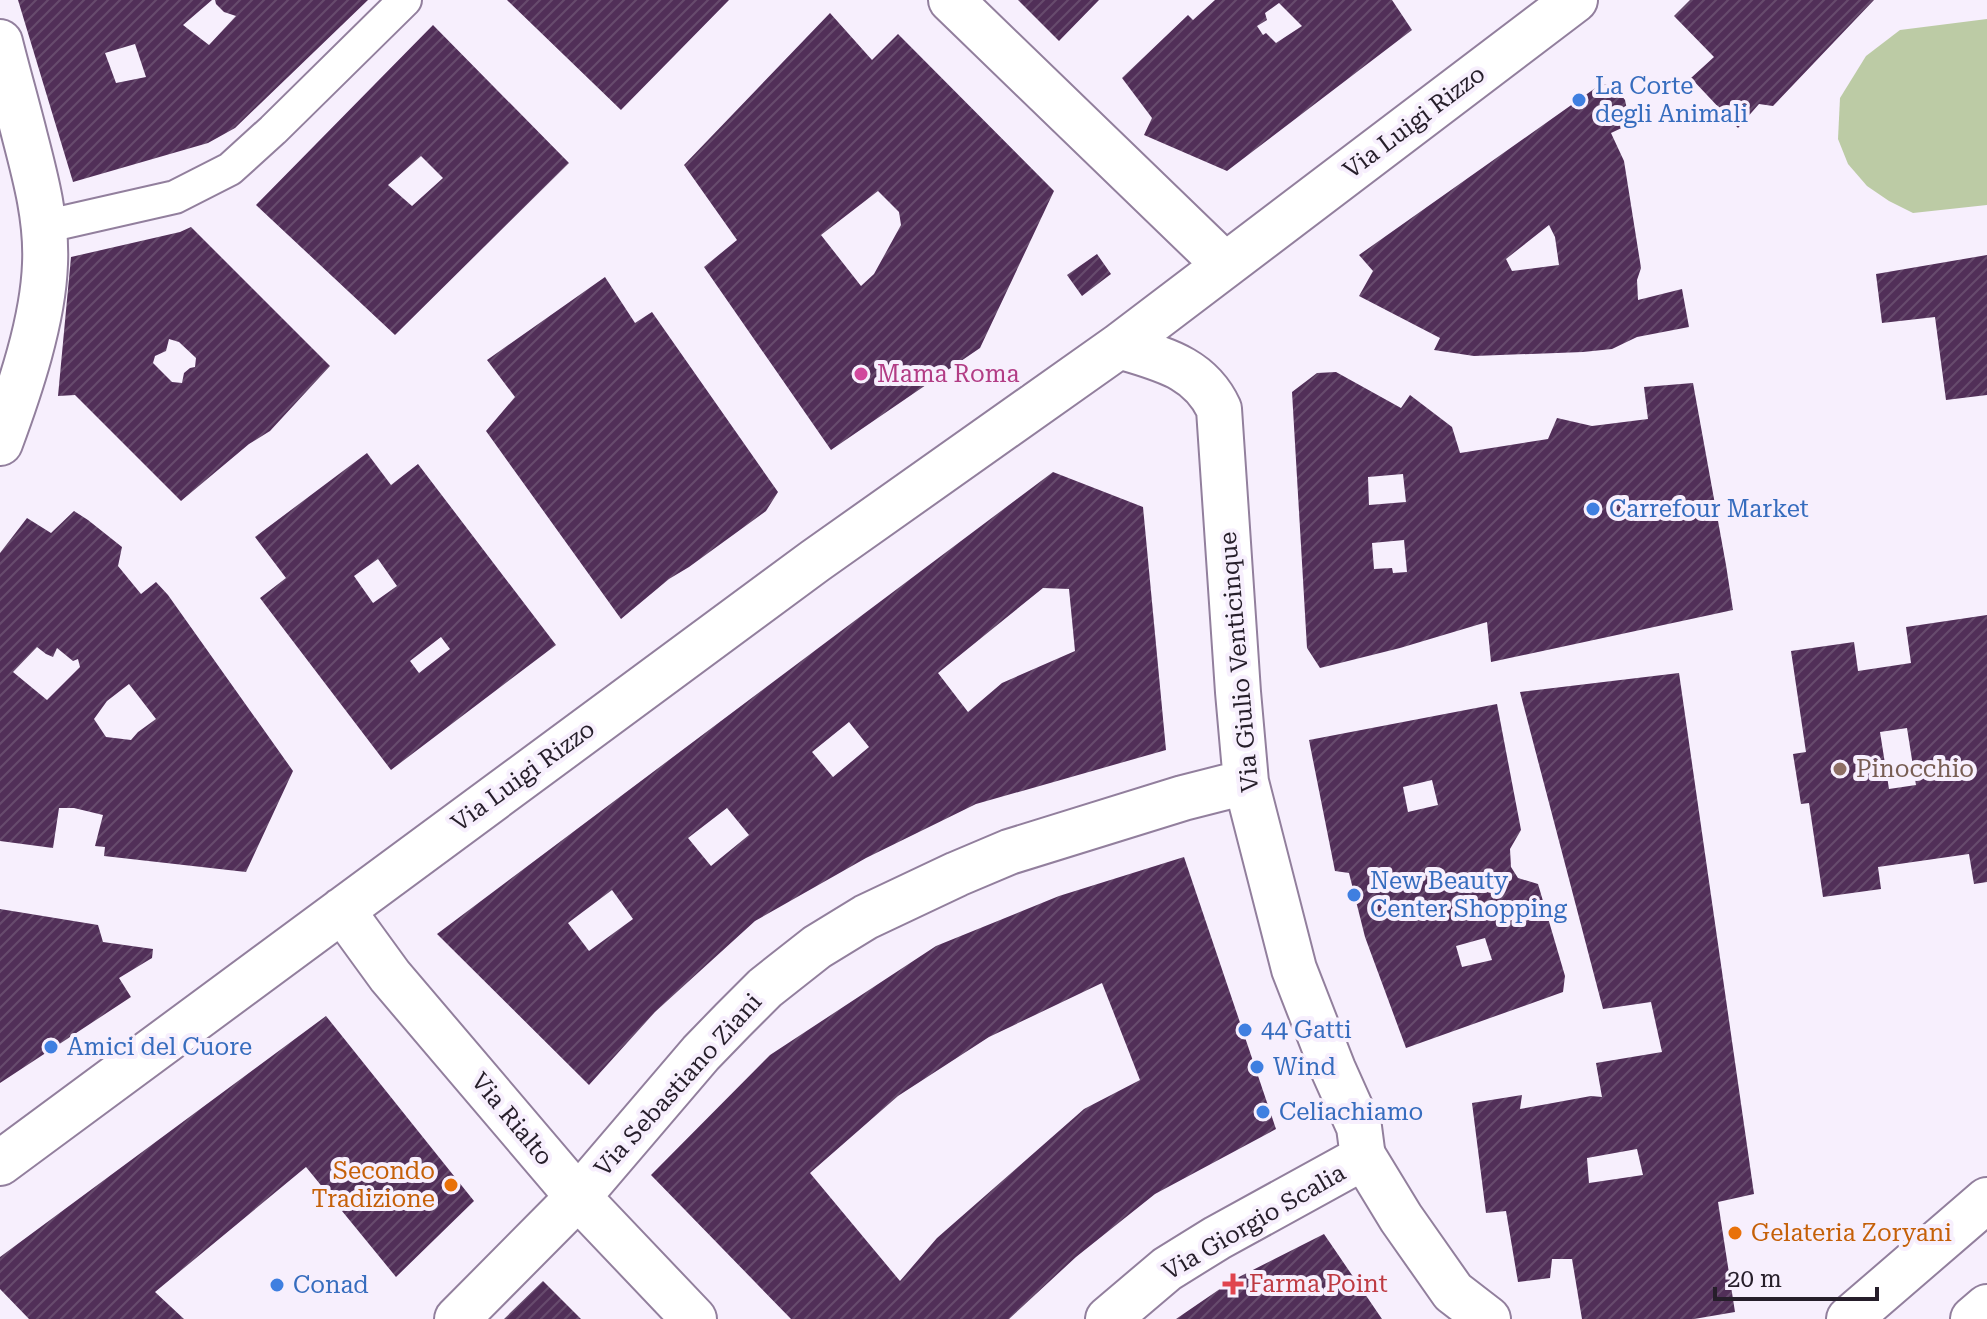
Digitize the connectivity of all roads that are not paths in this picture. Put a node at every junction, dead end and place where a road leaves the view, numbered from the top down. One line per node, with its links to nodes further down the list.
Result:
1 (405, 0): 5 (lane)
2 (951, 0): 6 (street)
3 (1575, 0): 6 (street, Via Luigi Rizzo)
4 (0, 42): 5 (street)
5 (43, 227): 8 (street)
6 (1238, 254): 7 (street, Via Luigi Rizzo)
7 (1119, 346): 9 (street, Via Giulio Venticinque); 10 (street, Via Luigi Rizzo)
8 (0, 443)
9 (1246, 782): 11 (street, Via Giulio Venticinque); 13 (street, Via Sebastiano Ziani)
10 (342, 910): 12 (street, Via Luigi Rizzo); 13 (street, Via Rialto)
11 (1362, 1154): 18 (street, Via Giorgio Scalia); 19 (street, Via Giulio Venticinque)
12 (0, 1163)
13 (578, 1197): 16 (street, Via Sebastiano Ziani); 17 (street, Via Rialto)
14 (1987, 1200): 20 (street)
15 (1987, 1307): 21 (street)
16 (457, 1319)
17 (694, 1319)
18 (1108, 1319)
19 (1488, 1319)
20 (1849, 1319)
21 (1973, 1319)

